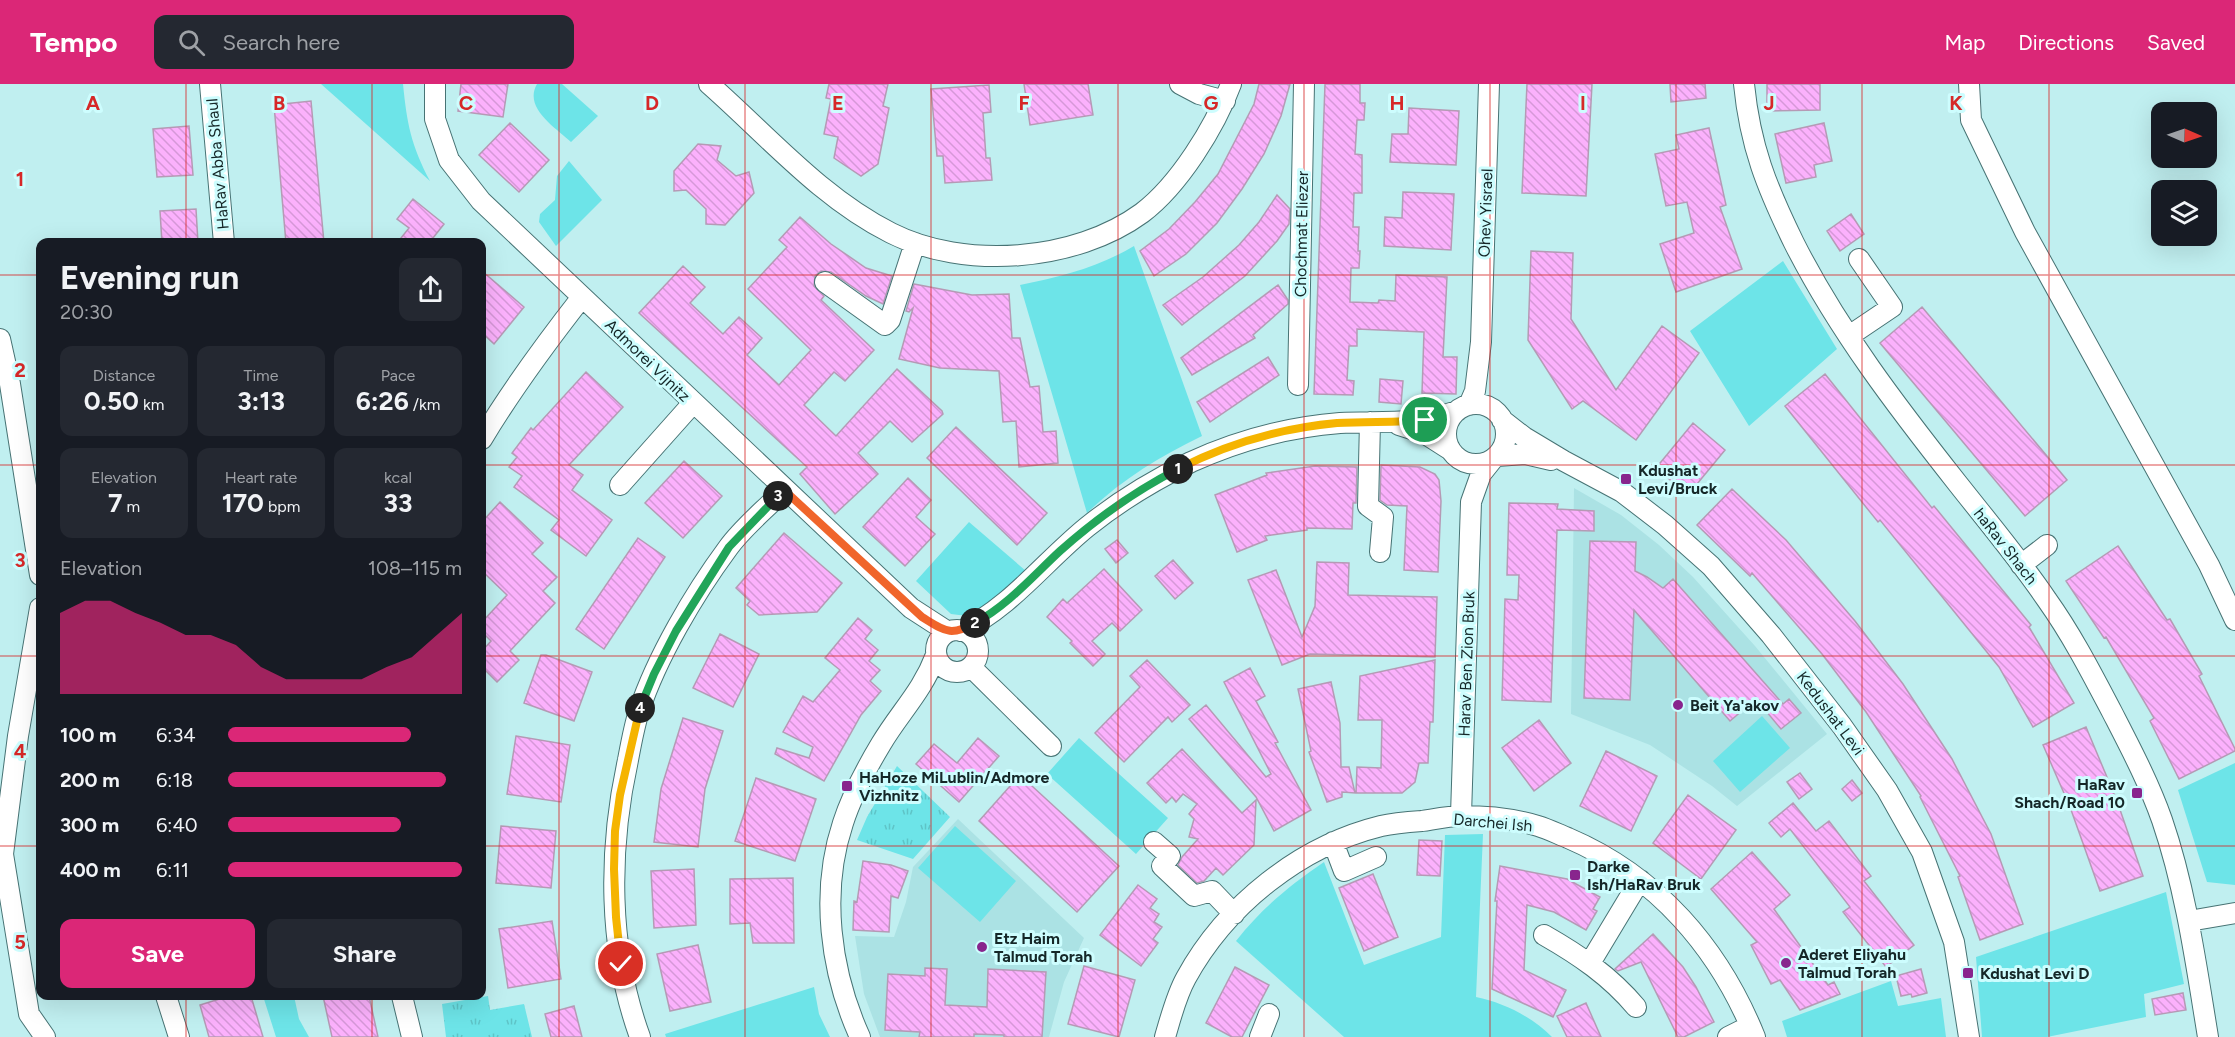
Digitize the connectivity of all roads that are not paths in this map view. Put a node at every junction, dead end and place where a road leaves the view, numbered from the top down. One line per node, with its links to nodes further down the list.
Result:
1 (210, 84): 12 (street, HaRav Abba Shaul)
2 (435, 84): 16 (street, Admorei Vijnitz)
3 (709, 84): 11 (street)
4 (721, 84): 11 (street)
5 (1180, 84): 10 (street)
6 (1304, 84): 20 (street, Chochmat Eliezer)
7 (1489, 84): 19 (street, Ohev Yisrael)
8 (1744, 84): 17 (street, haRav Shach)
9 (1969, 84): 37 (street)
10 (1228, 92): 13 (street)
11 (731, 104): 13 (street)
12 (224, 238)
13 (915, 243): 15 (street)
14 (1859, 259): 17 (street)
15 (825, 282)
16 (582, 297): 21 (street, Admorei Vijnitz); 25 (street)
17 (1849, 336): 35 (street, haRav Shach)
18 (0, 339): 33 (street)
19 (1480, 342): 22 (street); 23 (street)
20 (1299, 385)
21 (693, 403): 29 (street); 30 (street, Admorei Vijnitz)
22 (1463, 408): 23 (street); 24 (street); 26 (street)
23 (1498, 415): 27 (street); 28 (street, Kedushat Levi)
24 (1378, 422): 26 (street); 34 (street); 36 (street)
25 (486, 433)
26 (1453, 453): 27 (street); 31 (street, Harav Ben Zion Bruk)
27 (1495, 458): 28 (street, Kedushat Levi); 31 (street, Harav Ben Zion Bruk)
28 (1576, 468): 68 (street, Kedushat Levi)
29 (620, 485)
30 (784, 490): 39 (street, Admorei Vijnitz); 63 (street)
31 (1471, 513): 45 (street, Harav Ben Zion Bruk)
32 (2047, 545): 35 (street)
33 (36, 550)
34 (1380, 552)
35 (2022, 565): 52 (street, haRav Shach)
36 (1009, 601): 39 (street); 40 (street)
37 (2235, 620)
38 (36, 632): 60 (street)
39 (945, 641): 40 (street); 42 (street); 43 (street)
40 (978, 648): 41 (street)
41 (971, 667): 42 (street); 44 (street)
42 (952, 672): 43 (street)
43 (915, 697): 64 (street)
44 (1051, 746)
45 (1461, 815): 47 (street, Darchei Ish); 49 (street, Darchei Ish)
46 (1154, 842): 51 (street)
47 (1333, 842): 48 (street); 51 (street, Darchei Ish)
48 (1376, 857)
49 (1640, 880): 54 (street); 59 (street, Darchei Ish)
50 (2235, 913): 52 (street)
51 (1234, 914): 65 (street, Darchei Ish)
52 (2189, 921): 69 (street, haRav Shach)
53 (1544, 935): 54 (street)
54 (1590, 963): 57 (street)
55 (167, 1000): 61 (street)
56 (403, 1000): 62 (street)
57 (1636, 1007)
58 (1269, 1014): 66 (street)
59 (1752, 1032): 67 (street)
60 (45, 1037)
61 (179, 1037)
62 (412, 1037)
63 (640, 1037)
64 (860, 1037)
65 (1164, 1037)
66 (1260, 1037)
67 (1728, 1037)
68 (1969, 1037)
69 (2208, 1037)

